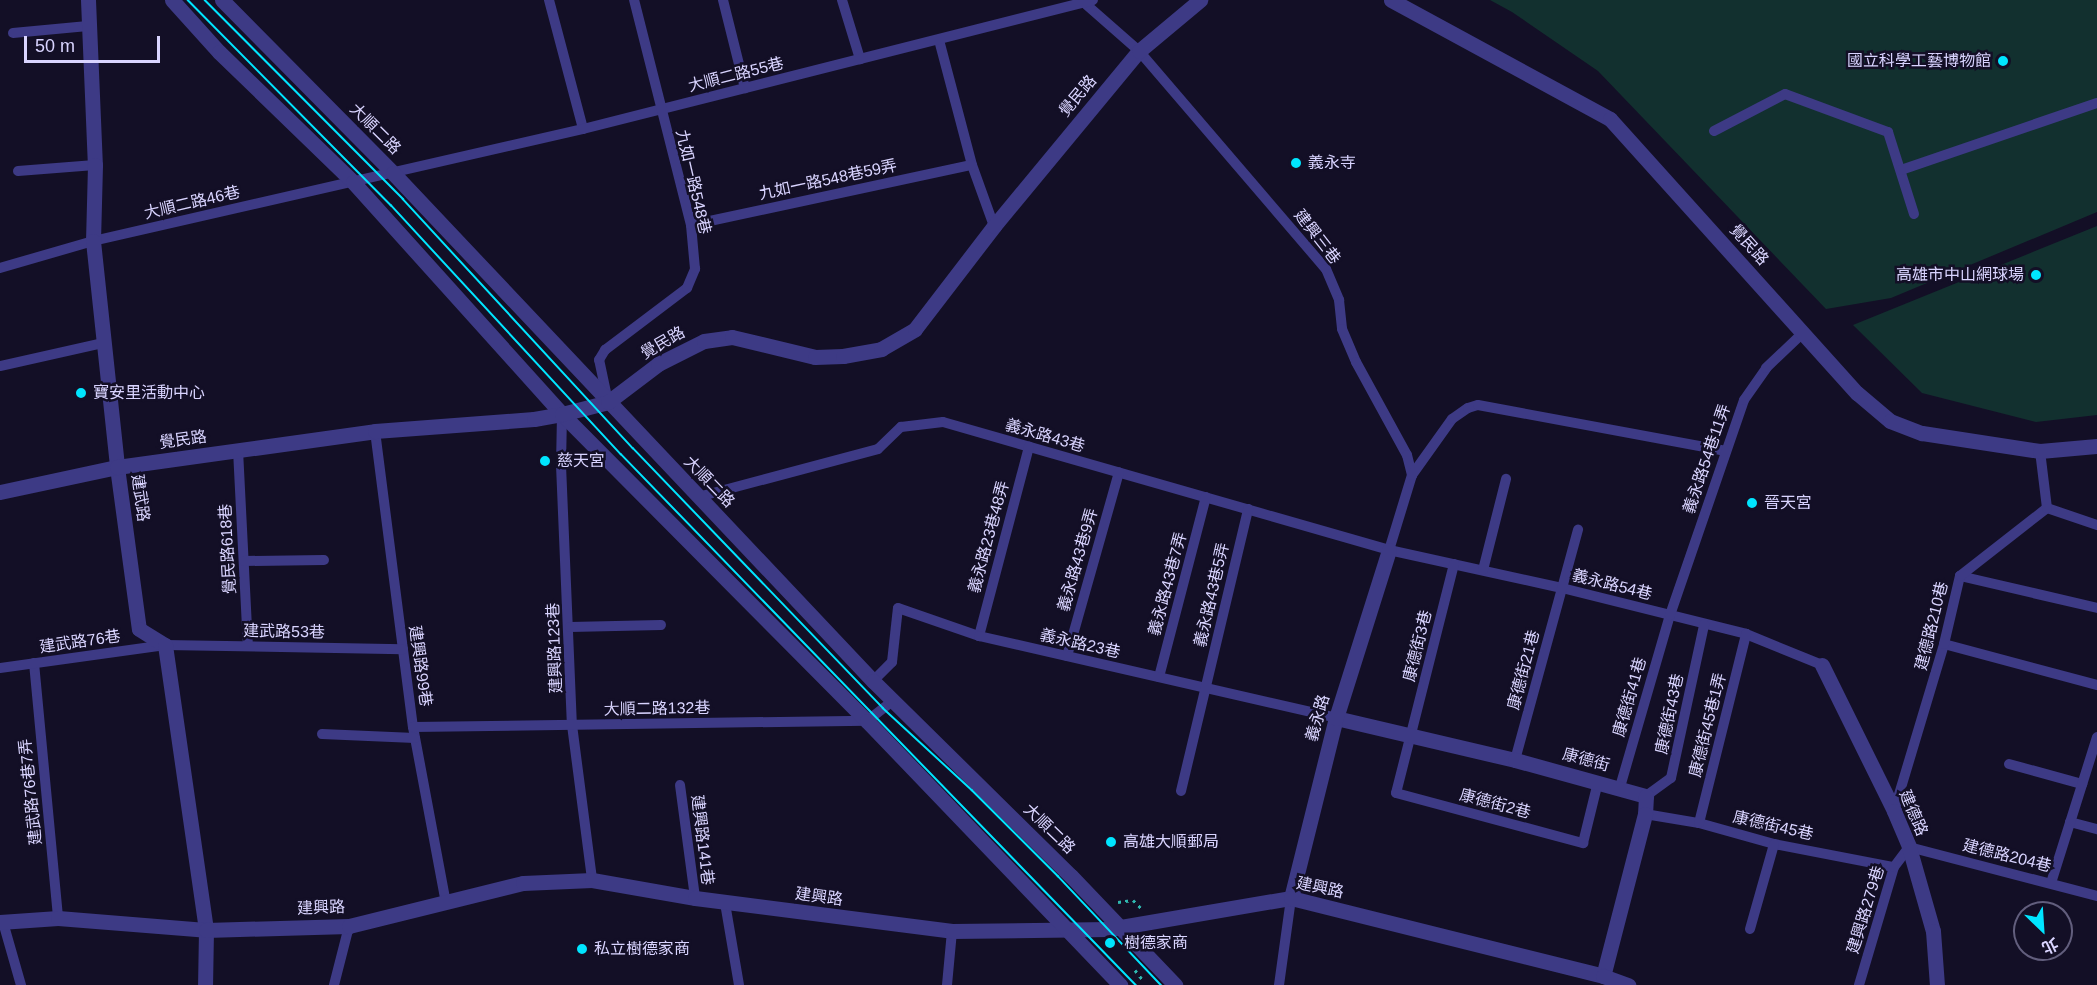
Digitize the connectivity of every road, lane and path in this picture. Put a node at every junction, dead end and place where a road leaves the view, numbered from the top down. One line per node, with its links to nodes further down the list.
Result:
1 (88, 0): 11 (street, 建武路)
2 (172, 0): 26 (street)
3 (222, 0): 25 (street, 大順二路)
4 (549, 0): 19 (lane)
5 (634, 0): 18 (lane, 九如一路548巷)
6 (723, 0): 16 (lane)
7 (842, 0): 15 (lane)
8 (1200, 0): 14 (street, 覺民路)
9 (1391, 0): 32 (street, 覺民路)
10 (1086, 1): 13 (lane, 大順二路55巷); 14 (lane, 建興三巷)
11 (88, 26): 12 (lane); 21 (street, 建武路)
12 (13, 33)
13 (939, 40): 15 (lane, 大順二路55巷); 22 (lane)
14 (1139, 51): 29 (street, 覺民路); 45 (lane, 建興三巷)
15 (860, 59): 16 (lane, 大順二路55巷)
16 (745, 88): 18 (lane, 大順二路55巷)
17 (2097, 103): 23 (lane)
18 (660, 109): 19 (lane, 大順二路55巷); 28 (lane, 九如一路548巷)
19 (583, 129): 25 (lane, 大順二路55巷)
20 (1714, 132): 23 (lane)
21 (95, 165): 24 (lane); 30 (street, 建武路)
22 (972, 165): 28 (lane, 九如一路548巷59弄); 29 (lane)
23 (1901, 170): 27 (lane)
24 (18, 171)
25 (393, 173): 26 (lane, 大順二路46巷); 35 (street, 大順二路)
26 (353, 182): 30 (lane, 大順二路46巷); 36 (street)
27 (1914, 214)
28 (691, 225): 35 (lane, 九如一路548巷)
29 (994, 226): 35 (street, 覺民路)
30 (93, 241): 31 (lane, 大順二路46巷); 33 (street, 建武路)
31 (0, 268)
32 (1804, 332): 41 (lane, 義永路54巷11弄); 42 (street, 覺民路)
33 (103, 344): 34 (lane); 43 (street, 建武路)
34 (0, 366)
35 (608, 402): 36 (street, 覺民路); 48 (street, 大順二路)
36 (562, 414): 37 (street, 覺民路); 65 (lane, 建興路123巷); 82 (street)
37 (375, 431): 40 (street, 覺民路); 71 (lane, 建興路99巷)
38 (2097, 446): 42 (street, 覺民路)
39 (1029, 447): 44 (lane, 義永路43巷); 48 (lane, 義永路43巷); 67 (lane, 義永路23巷48弄)
40 (238, 450): 43 (street, 覺民路); 56 (lane, 覺民路618巷)
41 (1725, 451): 45 (lane); 62 (lane, 義永路54巷11弄)
42 (2040, 451): 50 (lane)
43 (117, 467): 47 (street, 覺民路); 69 (street, 建武路)
44 (1119, 472): 49 (lane, 義永路43巷); 72 (lane, 義永路43巷9弄)
45 (1412, 475): 54 (lane)
46 (1506, 479): 58 (lane)
47 (0, 492)
48 (698, 497): 77 (street, 大順二路)
49 (1206, 497): 51 (lane, 義永路43巷); 76 (lane, 義永路43巷7弄)
50 (2047, 508): 52 (lane); 59 (lane, 建德路210巷)
51 (1248, 509): 54 (lane, 義永路43巷); 79 (lane, 義永路43巷5弄)
52 (2097, 525)
53 (1578, 529): 60 (lane, 康德街21巷)
54 (1389, 550): 57 (lane, 義永路54巷); 81 (street, 義永路)
55 (324, 560): 56 (lane)
56 (244, 561): 70 (lane, 覺民路618巷)
57 (1454, 564): 58 (lane, 義永路54巷); 86 (lane, 康德街3巷)
58 (1483, 570): 60 (lane, 義永路54巷)
59 (1960, 576): 61 (lane); 68 (lane, 建德路210巷)
60 (1562, 588): 62 (lane, 義永路54巷); 89 (lane, 康德街21巷)
61 (2097, 608)
62 (1670, 615): 64 (lane, 義永路54巷); 94 (lane, 康德街41巷)
63 (661, 625): 65 (lane)
64 (1704, 625): 66 (lane, 義永路54巷); 96 (lane, 康德街43巷)
65 (570, 627): 83 (lane, 建興路123巷)
66 (1746, 634): 74 (lane, 義永路54巷); 100 (lane, 康德街45巷1弄)
67 (979, 636): 72 (lane, 義永路23巷); 77 (lane, 義永路23巷)
68 (1944, 644): 78 (lane); 97 (lane, 建德路210巷)
69 (165, 645): 70 (lane, 建武路53巷); 73 (lane, 建武路76巷); 117 (street)
70 (249, 646): 71 (lane, 建武路53巷)
71 (403, 649): 84 (lane, 建興路99巷)
72 (1067, 656): 76 (lane, 義永路23巷)
73 (34, 663): 75 (lane, 建武路76巷); 112 (lane, 建武路76巷7弄)
74 (1822, 665): 97 (street, 建德路)
75 (0, 668)
76 (1159, 677): 79 (lane, 義永路23巷)
77 (873, 681): 80 (street, 大順二路)
78 (2097, 685)
79 (1206, 688): 81 (lane, 義永路23巷); 95 (lane, 義永路43巷5弄)
80 (893, 700): 82 (lane); 115 (street, 大順二路)
81 (1336, 718): 86 (street, 康德街); 109 (street, 義永路)
82 (867, 721): 83 (lane, 大順二路132巷); 119 (street)
83 (572, 725): 84 (lane, 大順二路132巷); 105 (lane, 建興路123巷)
84 (413, 727): 87 (lane, 建興路99巷)
85 (322, 734): 87 (lane)
86 (1411, 736): 89 (street, 康德街); 91 (lane, 康德街2巷)
87 (415, 738): 111 (lane, 建興路99巷)
88 (2096, 744): 92 (lane)
89 (1515, 760): 91 (street, 康德街)
90 (2009, 764): 92 (lane)
91 (1598, 782): 94 (street, 康德街)
92 (2082, 784): 99 (lane)
93 (680, 785): 108 (lane, 建興路141巷)
94 (1620, 788): 96 (street, 康德街)
95 (1181, 791)
96 (1646, 796): 98 (street)
97 (1894, 811): 103 (street, 建德路)
98 (1645, 814): 100 (lane, 康德街45巷); 121 (street)
99 (2070, 822): 101 (lane); 106 (lane)
100 (1699, 823): 102 (lane, 康德街45巷)
101 (2097, 829)
102 (1774, 844): 104 (lane, 康德街45巷); 116 (lane)
103 (1909, 847): 104 (lane, 建興路279巷); 106 (lane, 建德路204巷); 133 (street, 建德路)
104 (1894, 867): 132 (lane, 建興路279巷)
105 (592, 880): 108 (street, 建興路); 111 (street, 建興路)
106 (2051, 883): 107 (lane, 建德路204巷)
107 (2097, 896)
108 (695, 898): 110 (street, 建興路)
109 (1291, 898): 115 (street, 建興路); 121 (street, 建興路); 130 (lane)
110 (725, 903): 118 (street, 建興路); 126 (lane)
111 (446, 904): 114 (street, 建興路)
112 (58, 918): 113 (street, 建興路); 117 (street, 建興路)
113 (2, 922): 123 (lane)
114 (349, 926): 117 (street, 建興路); 125 (lane)
115 (1122, 927): 119 (street, 建興路); 129 (street, 大順二路)
116 (1750, 929)
117 (206, 930): 124 (street)
118 (952, 931): 119 (street, 建興路); 127 (lane)
119 (1068, 931): 128 (street)
120 (1135, 970): 122 (path)
121 (1603, 976): 131 (street, 建興路)
122 (1142, 979)
123 (21, 985)
124 (205, 985)
125 (334, 985)
126 (739, 985)
127 (947, 985)
128 (1120, 985)
129 (1175, 985)
130 (1279, 985)
131 (1628, 985)
132 (1859, 985)
133 (1937, 985)

